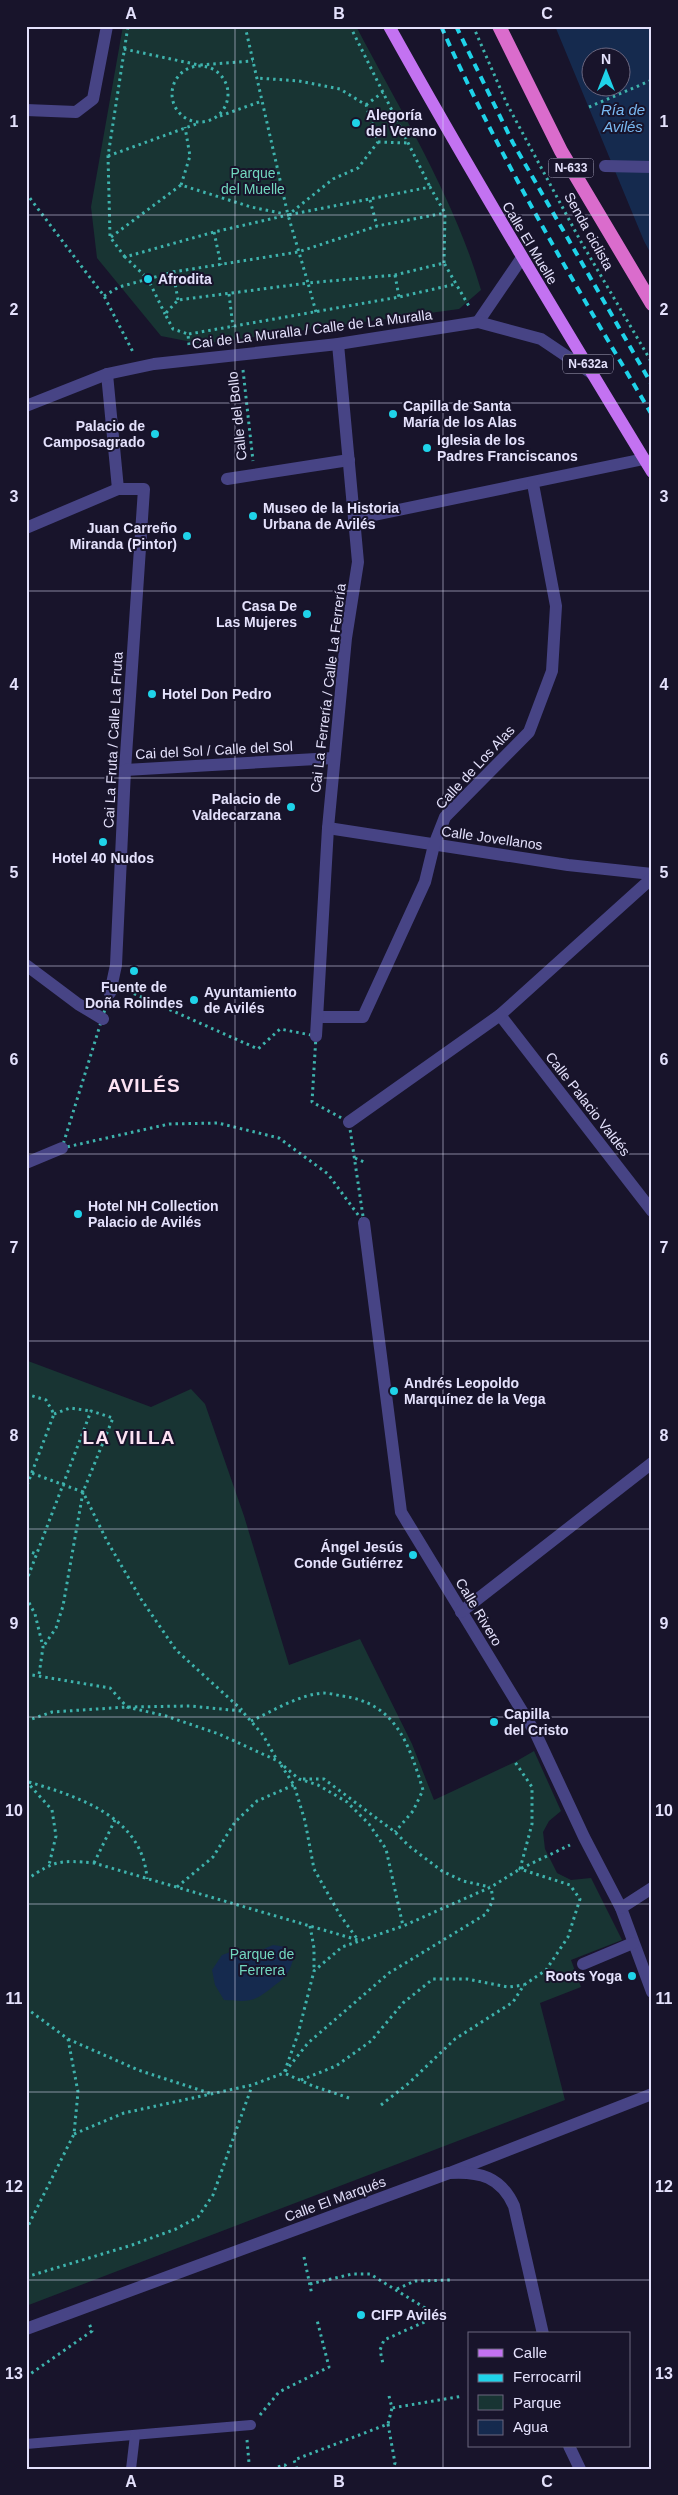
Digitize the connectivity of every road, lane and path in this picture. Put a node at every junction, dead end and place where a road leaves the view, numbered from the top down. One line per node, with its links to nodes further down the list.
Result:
1 (107, 26): 17 (street)
2 (128, 26): 8 (path)
3 (245, 26): 9 (path)
4 (350, 26): 13 (path)
5 (389, 26): 37 (main road, Calle El Muelle / N-632a)
6 (473, 26): 58 (path, Senda ciclista)
7 (500, 26): 49 (highway, N-633)
8 (124, 49): 10 (path); 23 (path)
9 (253, 61): 10 (path); 11 (path)
10 (199, 65): 18 (path); 19 (path)
11 (257, 78): 14 (path); 15 (path)
12 (652, 80): 16 (path)
13 (383, 92): 15 (path); 22 (path)
14 (262, 101): 18 (path); 31 (path)
15 (366, 105): 21 (path)
16 (589, 107)
17 (26, 110)
18 (216, 117): 19 (path)
19 (204, 122): 20 (path)
20 (185, 127): 23 (path); 26 (path)
21 (378, 142): 22 (path); 31 (path)
22 (408, 143): 27 (path)
23 (108, 156): 34 (path)
24 (605, 166): 25 (street)
25 (652, 167)
26 (181, 185): 31 (path); 34 (path)
27 (430, 188): 29 (path); 30 (path)
28 (26, 193): 46 (path)
29 (370, 200): 31 (path); 32 (path)
30 (445, 213): 32 (path); 38 (path)
31 (288, 215): 33 (path); 35 (path)
32 (377, 226): 35 (path)
33 (214, 232): 36 (path); 39 (path)
34 (110, 237): 36 (path)
35 (298, 252): 39 (path); 43 (path)
36 (125, 257): 42 (path)
37 (521, 259): 52 (street); 61 (main road, Calle El Muelle / N-632a)
38 (444, 263): 41 (path); 44 (path)
39 (221, 265): 40 (path)
40 (173, 272): 42 (path); 48 (path)
41 (395, 275): 43 (path); 47 (path)
42 (148, 279): 46 (path); 51 (path)
43 (308, 283): 45 (path); 50 (path)
44 (456, 284): 47 (path); 52 (path)
45 (229, 294): 48 (path); 53 (path)
46 (104, 296): 59 (path)
47 (399, 297): 50 (path)
48 (178, 300): 51 (path)
49 (652, 304)
50 (316, 312): 53 (path)
51 (165, 314): 54 (path)
52 (478, 322): 55 (street, Cai de La Muralla / Calle de La Muralla); 61 (street, Cai de La Muralla / Calle de La Muralla)
53 (234, 327): 54 (path)
54 (188, 334): 57 (path)
55 (338, 344): 56 (street, Cai de La Muralla / Calle de La Muralla); 64 (street, Cai La Ferrería / Calle La Ferrería)
56 (242, 355): 57 (street, Cai de La Muralla / Calle de La Muralla); 66 (path, Calle del Bollo)
57 (191, 360): 59 (street, Cai de La Muralla / Calle de La Muralla)
58 (652, 363)
59 (141, 367): 60 (street, Cai de La Muralla / Calle de La Muralla)
60 (107, 374): 62 (street, Cai de La Muralla / Calle de La Muralla); 69 (street)
61 (595, 376): 63 (main road, Calle El Muelle / N-632a)
62 (26, 406)
63 (644, 459): 65 (main road, Calle El Muelle / N-632a); 68 (street)
64 (349, 460): 66 (street); 72 (street, Cai La Ferrería / Calle La Ferrería)
65 (652, 472)
66 (254, 475): 67 (street)
67 (227, 479)
68 (533, 484): 70 (street); 75 (street, Calle de Los Alas)
69 (118, 489): 71 (street); 73 (street, Cai La Fruta / Calle La Fruta)
70 (355, 519)
71 (26, 528)
72 (334, 758): 73 (street, Cai del Sol / Calle del Sol); 74 (street, Cai La Ferrería / Calle La Ferrería)
73 (125, 770): 78 (street, Cai La Fruta / Calle La Fruta)
74 (328, 828): 75 (street, Calle Jovellanos); 80 (street, Cai La Ferrería / Calle La Ferrería)
75 (434, 845): 76 (street, Calle Jovellanos); 80 (street, Calle de Los Alas)
76 (652, 876): 79 (street)
77 (26, 965): 81 (street)
78 (110, 993): 81 (path); 82 (path)
79 (500, 1015): 83 (street); 88 (street, Calle Palacio Valdés)
80 (318, 1017): 82 (street, Cai La Ferrería / Calle La Ferrería)
81 (103, 1019): 84 (path)
82 (316, 1036): 83 (path)
83 (349, 1122): 85 (path)
84 (62, 1148): 87 (street); 89 (path)
85 (355, 1158): 86 (path); 89 (path)
86 (364, 1162)
87 (26, 1163)
88 (652, 1211)
89 (364, 1223): 103 (street, Calle Rivero)
90 (26, 1394): 92 (path)
91 (91, 1411): 92 (path); 96 (path); 98 (path)
92 (54, 1414): 95 (path)
93 (652, 1463): 103 (street)
94 (26, 1472): 95 (path)
95 (32, 1473): 96 (path); 97 (path)
96 (62, 1485): 98 (path); 100 (path)
97 (26, 1488)
98 (83, 1492): 104 (path); 108 (path)
99 (26, 1550): 100 (path)
100 (36, 1554): 101 (path)
101 (26, 1582)
102 (26, 1597): 104 (path)
103 (460, 1612): 118 (street, Calle Rivero)
104 (43, 1648): 106 (path)
105 (26, 1674): 106 (path)
106 (39, 1675): 107 (path)
107 (127, 1707): 108 (path); 109 (path); 111 (path)
108 (242, 1711): 110 (path)
109 (26, 1721)
110 (251, 1721): 111 (path); 117 (path)
111 (278, 1761): 113 (path); 115 (path)
112 (515, 1762): 121 (path)
113 (299, 1779): 117 (path); 129 (path)
114 (28, 1781): 116 (path); 120 (path)
115 (294, 1785): 125 (path); 130 (path)
116 (115, 1820): 119 (path); 122 (path)
117 (395, 1832): 124 (path)
118 (584, 1837): 121 (path); 127 (street, Calle Rivero)
119 (94, 1864): 120 (path); 122 (path)
120 (48, 1865): 123 (path)
121 (520, 1870): 124 (path); 134 (path)
122 (146, 1879): 125 (path)
123 (26, 1880)
124 (491, 1887): 129 (path); 138 (path)
125 (176, 1888): 128 (path)
126 (652, 1888): 127 (street)
127 (621, 1908): 131 (street, Calle Rivero)
128 (310, 1926): 130 (path); 133 (path)
129 (403, 1926): 130 (path)
130 (358, 1940): 133 (path)
131 (633, 1943): 132 (street); 135 (street, Calle Rivero)
132 (583, 1964)
133 (314, 1971): 138 (path)
134 (524, 1985): 139 (path); 144 (path)
135 (652, 1992)
136 (26, 2008): 137 (path)
137 (68, 2039): 141 (path); 145 (path)
138 (284, 2072): 139 (path); 140 (path)
139 (300, 2080): 143 (path)
140 (252, 2085): 141 (path); 149 (path)
141 (213, 2094): 145 (path)
142 (652, 2094): 146 (street, Calle El Marqués)
143 (349, 2098)
144 (381, 2105)
145 (74, 2134): 147 (path)
146 (449, 2173): 154 (street, Calle El Marqués); 157 (street)
147 (26, 2230)
148 (304, 2257): 151 (path)
149 (26, 2277)
150 (450, 2280): 152 (path)
151 (310, 2284): 152 (path); 153 (path)
152 (396, 2289): 158 (path)
153 (312, 2295)
154 (84, 2308): 156 (street, Calle El Marqués); 159 (path)
155 (318, 2320): 164 (path)
156 (26, 2329)
157 (543, 2332)
158 (383, 2364)
159 (26, 2377)
160 (389, 2396): 162 (path)
161 (463, 2396): 162 (path)
162 (392, 2408): 163 (path)
163 (388, 2424): 173 (path); 174 (path)
164 (251, 2425): 165 (lane)
165 (135, 2435): 166 (lane); 171 (lane)
166 (26, 2444)
167 (246, 2445): 169 (path)
168 (570, 2448): 175 (street)
169 (250, 2463)
170 (278, 2467): 172 (path)
171 (131, 2469)
172 (288, 2469)
173 (297, 2469)
174 (393, 2469)
175 (580, 2469)

